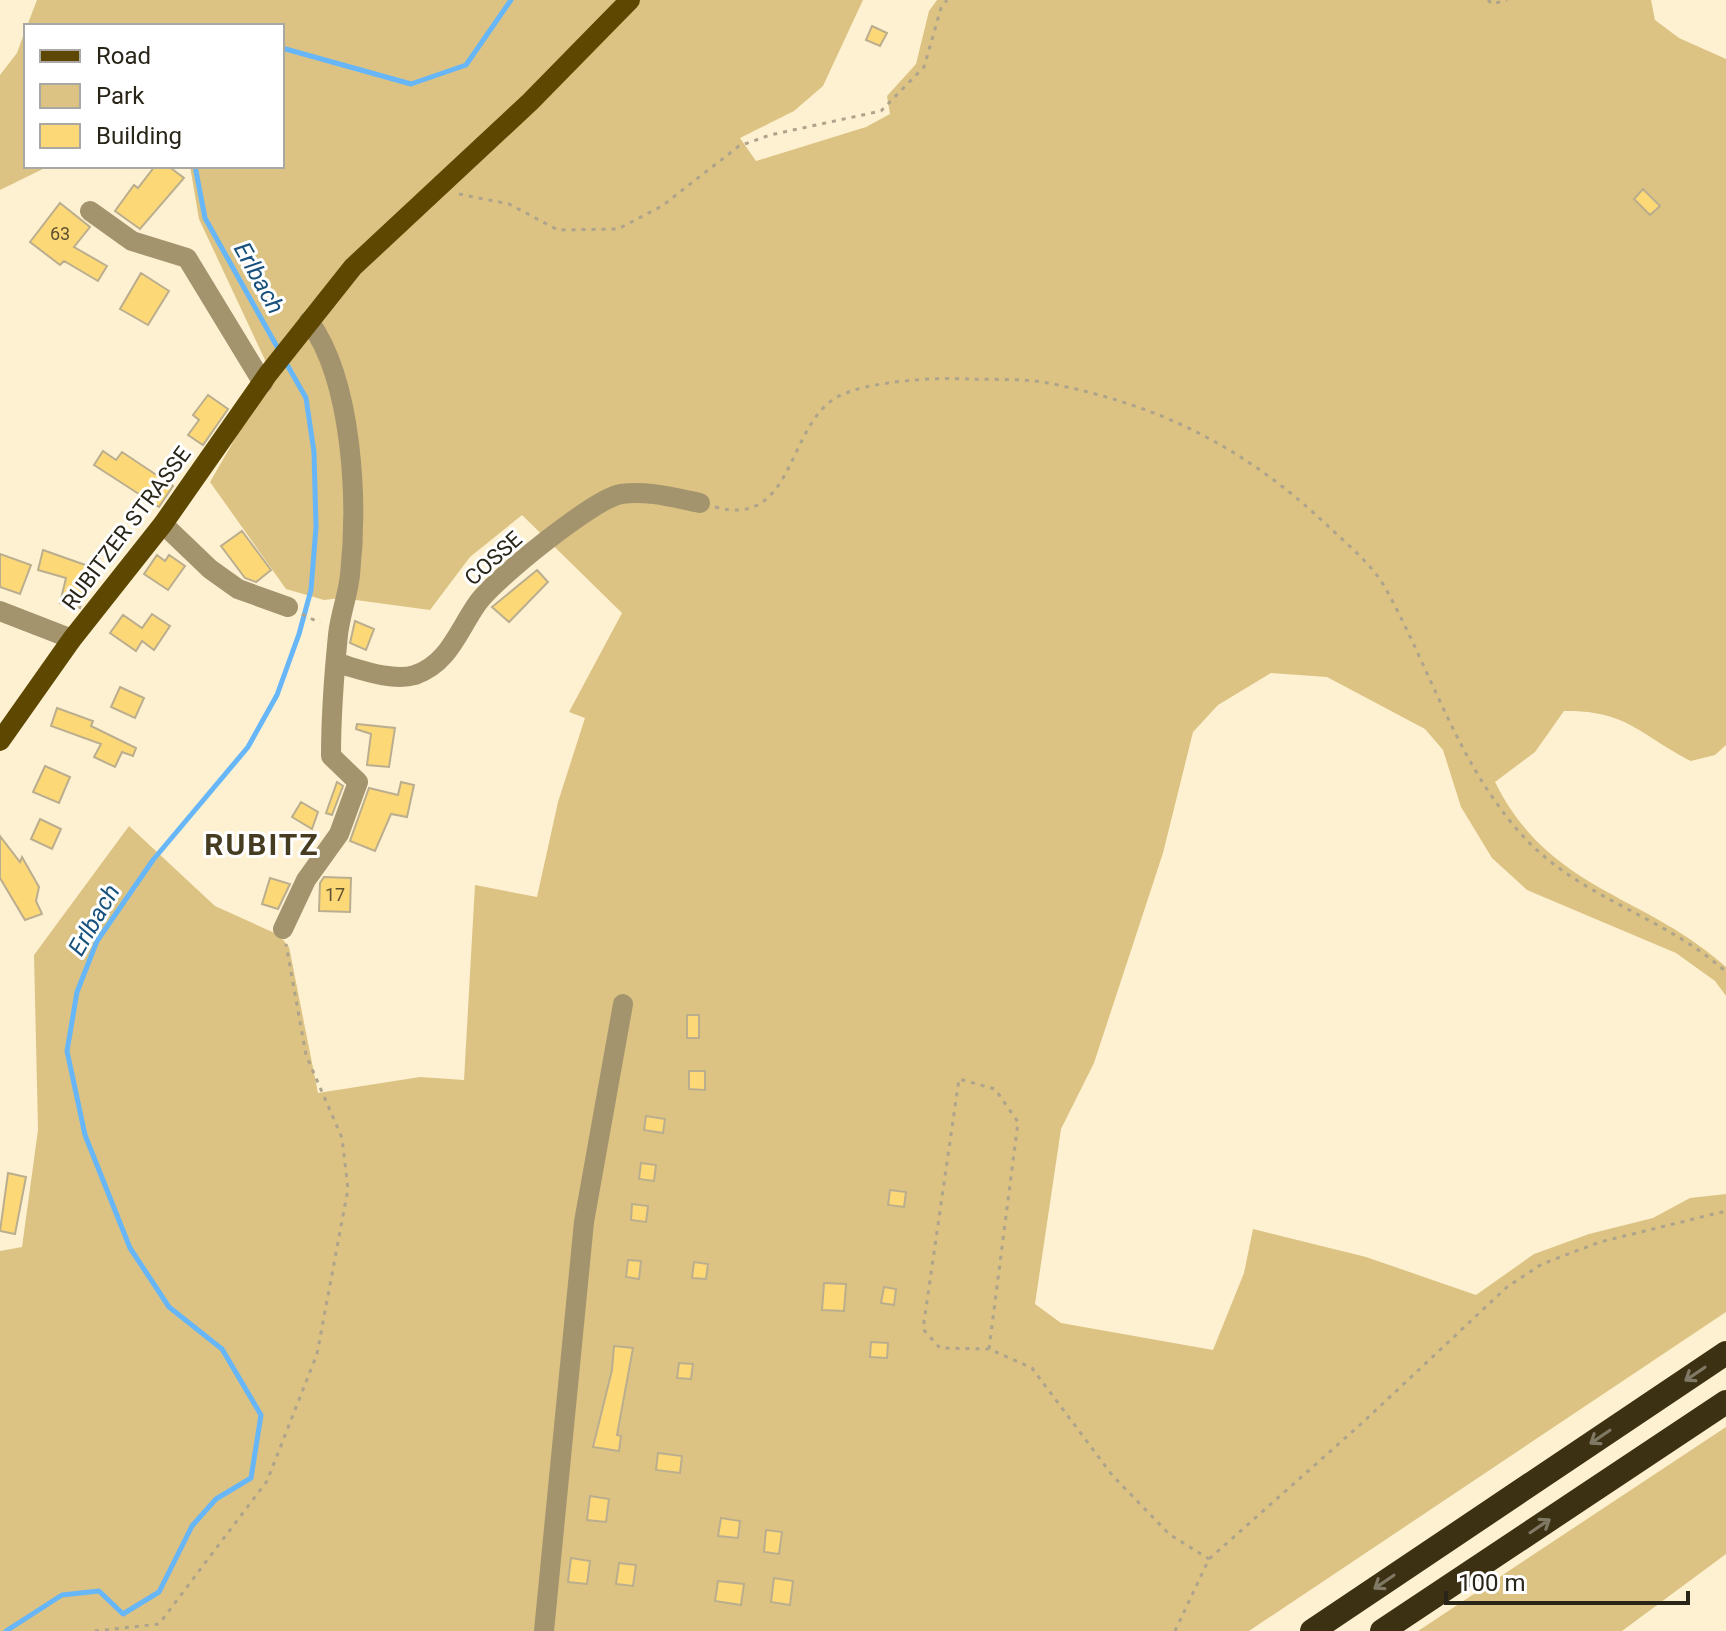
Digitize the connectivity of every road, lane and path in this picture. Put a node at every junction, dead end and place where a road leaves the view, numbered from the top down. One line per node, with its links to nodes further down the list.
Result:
1 (630, 0): 5 (main road, RUBITZER STRASSE)
2 (947, 0): 5 (path)
3 (1488, 0): 4 (path)
4 (1507, 0)
5 (436, 187): 7 (main road, RUBITZER STRASSE)
6 (90, 211): 8 (street)
7 (309, 321): 8 (main road, RUBITZER STRASSE); 15 (street)
8 (265, 379): 10 (main road, RUBITZER STRASSE)
9 (700, 503): 15 (street, COSSE); 18 (path)
10 (163, 524): 11 (street); 14 (main road, RUBITZER STRASSE)
11 (288, 607): 13 (path)
12 (0, 611): 14 (street, RUBITZER STRASSE)
13 (324, 625)
14 (72, 639): 16 (main road)
15 (337, 663): 17 (street)
16 (0, 741)
17 (283, 929): 25 (path)
18 (1726, 972)
19 (623, 1004): 26 (street)
20 (1726, 1211): 24 (path)
21 (989, 1349): 21 (path); 24 (path)
22 (1726, 1353): 28 (highway, one-way to 28)
23 (1726, 1402): 29 (highway, one-way to 23)
24 (1209, 1559): 27 (path)
25 (95, 1631)
26 (544, 1631)
27 (1175, 1631)
28 (1312, 1631)
29 (1382, 1631)

